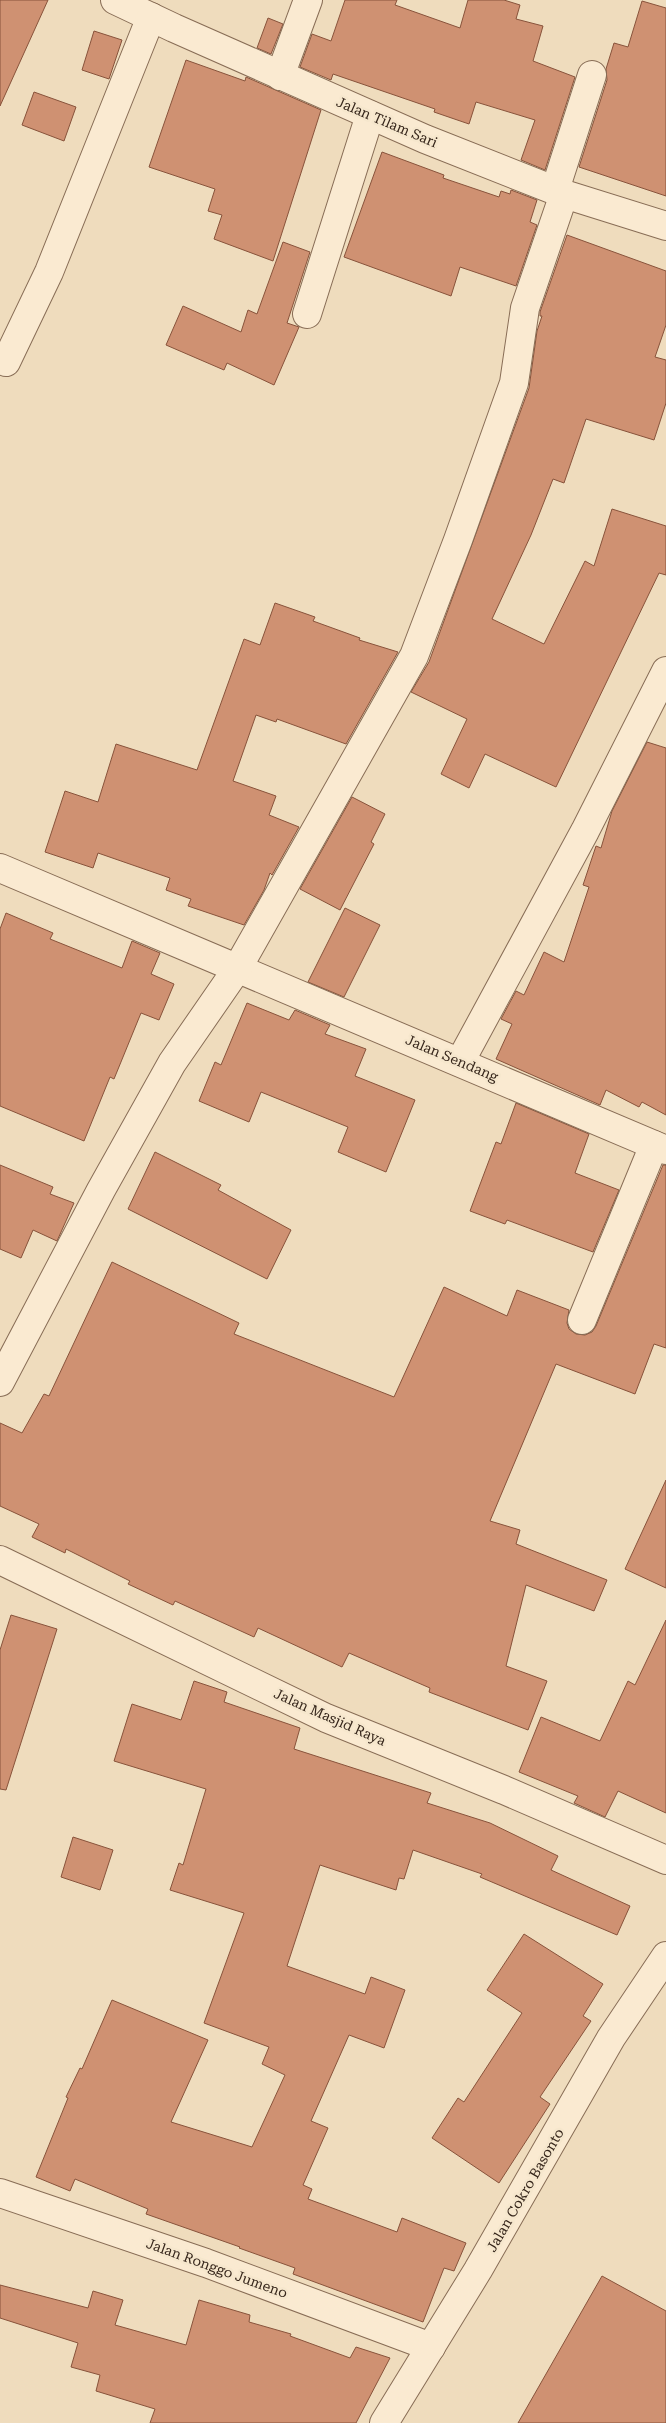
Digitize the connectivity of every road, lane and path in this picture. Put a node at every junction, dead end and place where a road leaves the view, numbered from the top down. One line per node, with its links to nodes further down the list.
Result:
1 (115, 0): 3 (street, Jalan Tilam Sari)
2 (308, 0): 5 (street)
3 (150, 17): 5 (street, Jalan Tilam Sari); 10 (street)
4 (592, 75): 7 (street)
5 (280, 76): 6 (street, Jalan Tilam Sari)
6 (370, 115): 7 (street, Jalan Tilam Sari); 9 (street)
7 (559, 192): 8 (street, Jalan Tilam Sari); 13 (street)
8 (666, 226)
9 (307, 314)
10 (6, 362)
11 (666, 671): 14 (street)
12 (0, 868): 13 (street, Jalan Sendang)
13 (237, 969): 14 (street, Jalan Sendang); 17 (street)
14 (460, 1062): 15 (street, Jalan Sendang)
15 (660, 1147): 16 (street)
16 (582, 1320)
17 (0, 1382)
18 (0, 1560): 19 (street, Jalan Masjid Raya)
19 (666, 1860)
20 (666, 1956): 22 (street, Jalan Cokro Basonto)
21 (0, 2193): 22 (street, Jalan Ronggo Jumeno)
22 (431, 2347): 23 (street, Jalan Cokro Basonto)
23 (384, 2423)

